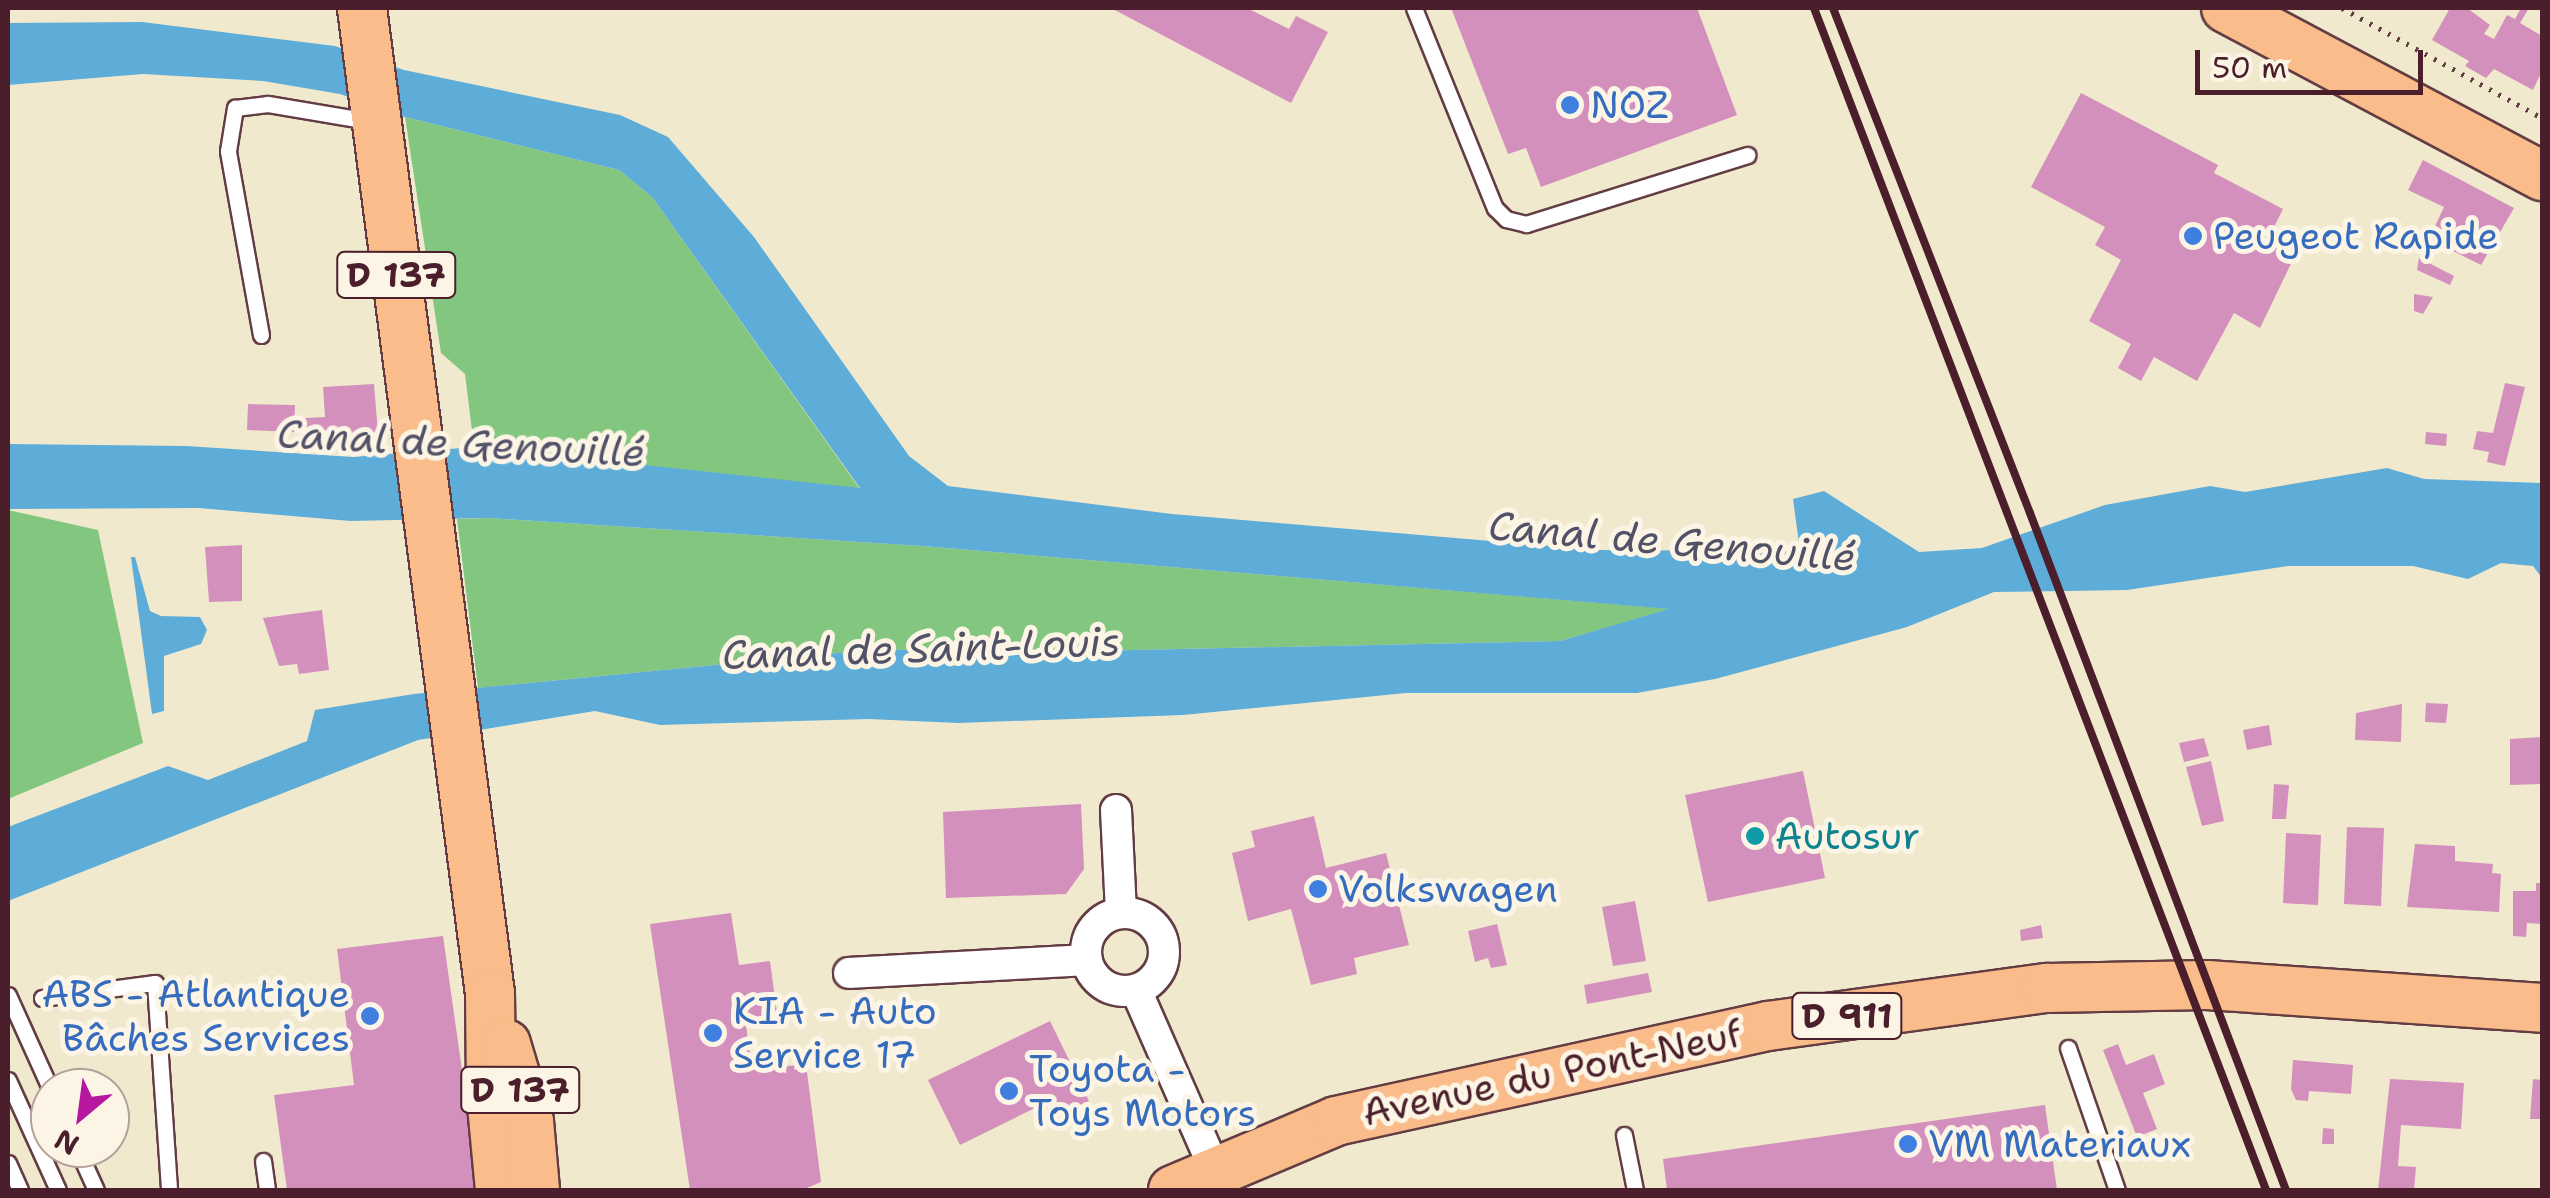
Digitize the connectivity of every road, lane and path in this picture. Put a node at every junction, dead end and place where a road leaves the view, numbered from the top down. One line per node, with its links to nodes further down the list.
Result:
1 (1414, 8): 7 (lane)
2 (2226, 8): 8 (main road)
3 (2342, 8): 6 (path)
4 (364, 29): 5 (main road, D 137)
5 (375, 115): 9 (lane); 15 (main road, D 137)
6 (2542, 118)
7 (1747, 155)
8 (2542, 176)
9 (261, 336)
10 (1116, 810): 11 (street)
11 (1121, 912): 12 (street); 14 (street)
12 (1086, 960): 13 (street); 14 (street)
13 (849, 973)
14 (1136, 990): 25 (street)
15 (490, 993): 30 (main road, D 137); 31 (main road, D 137)
16 (8, 995): 20 (lane)
17 (42, 998): 28 (lane)
18 (2542, 1008): 25 (main road, Avenue du Pont-Neuf / D 911)
19 (2068, 1048): 33 (lane)
20 (41, 1068)
21 (8, 1080): 27 (lane)
22 (1624, 1134): 32 (lane)
23 (263, 1161): 29 (lane)
24 (8, 1163): 26 (lane)
25 (1194, 1181)
26 (20, 1190)
27 (58, 1190)
28 (169, 1190)
29 (267, 1190)
30 (500, 1190)
31 (535, 1190)
32 (1635, 1190)
33 (2116, 1190)

